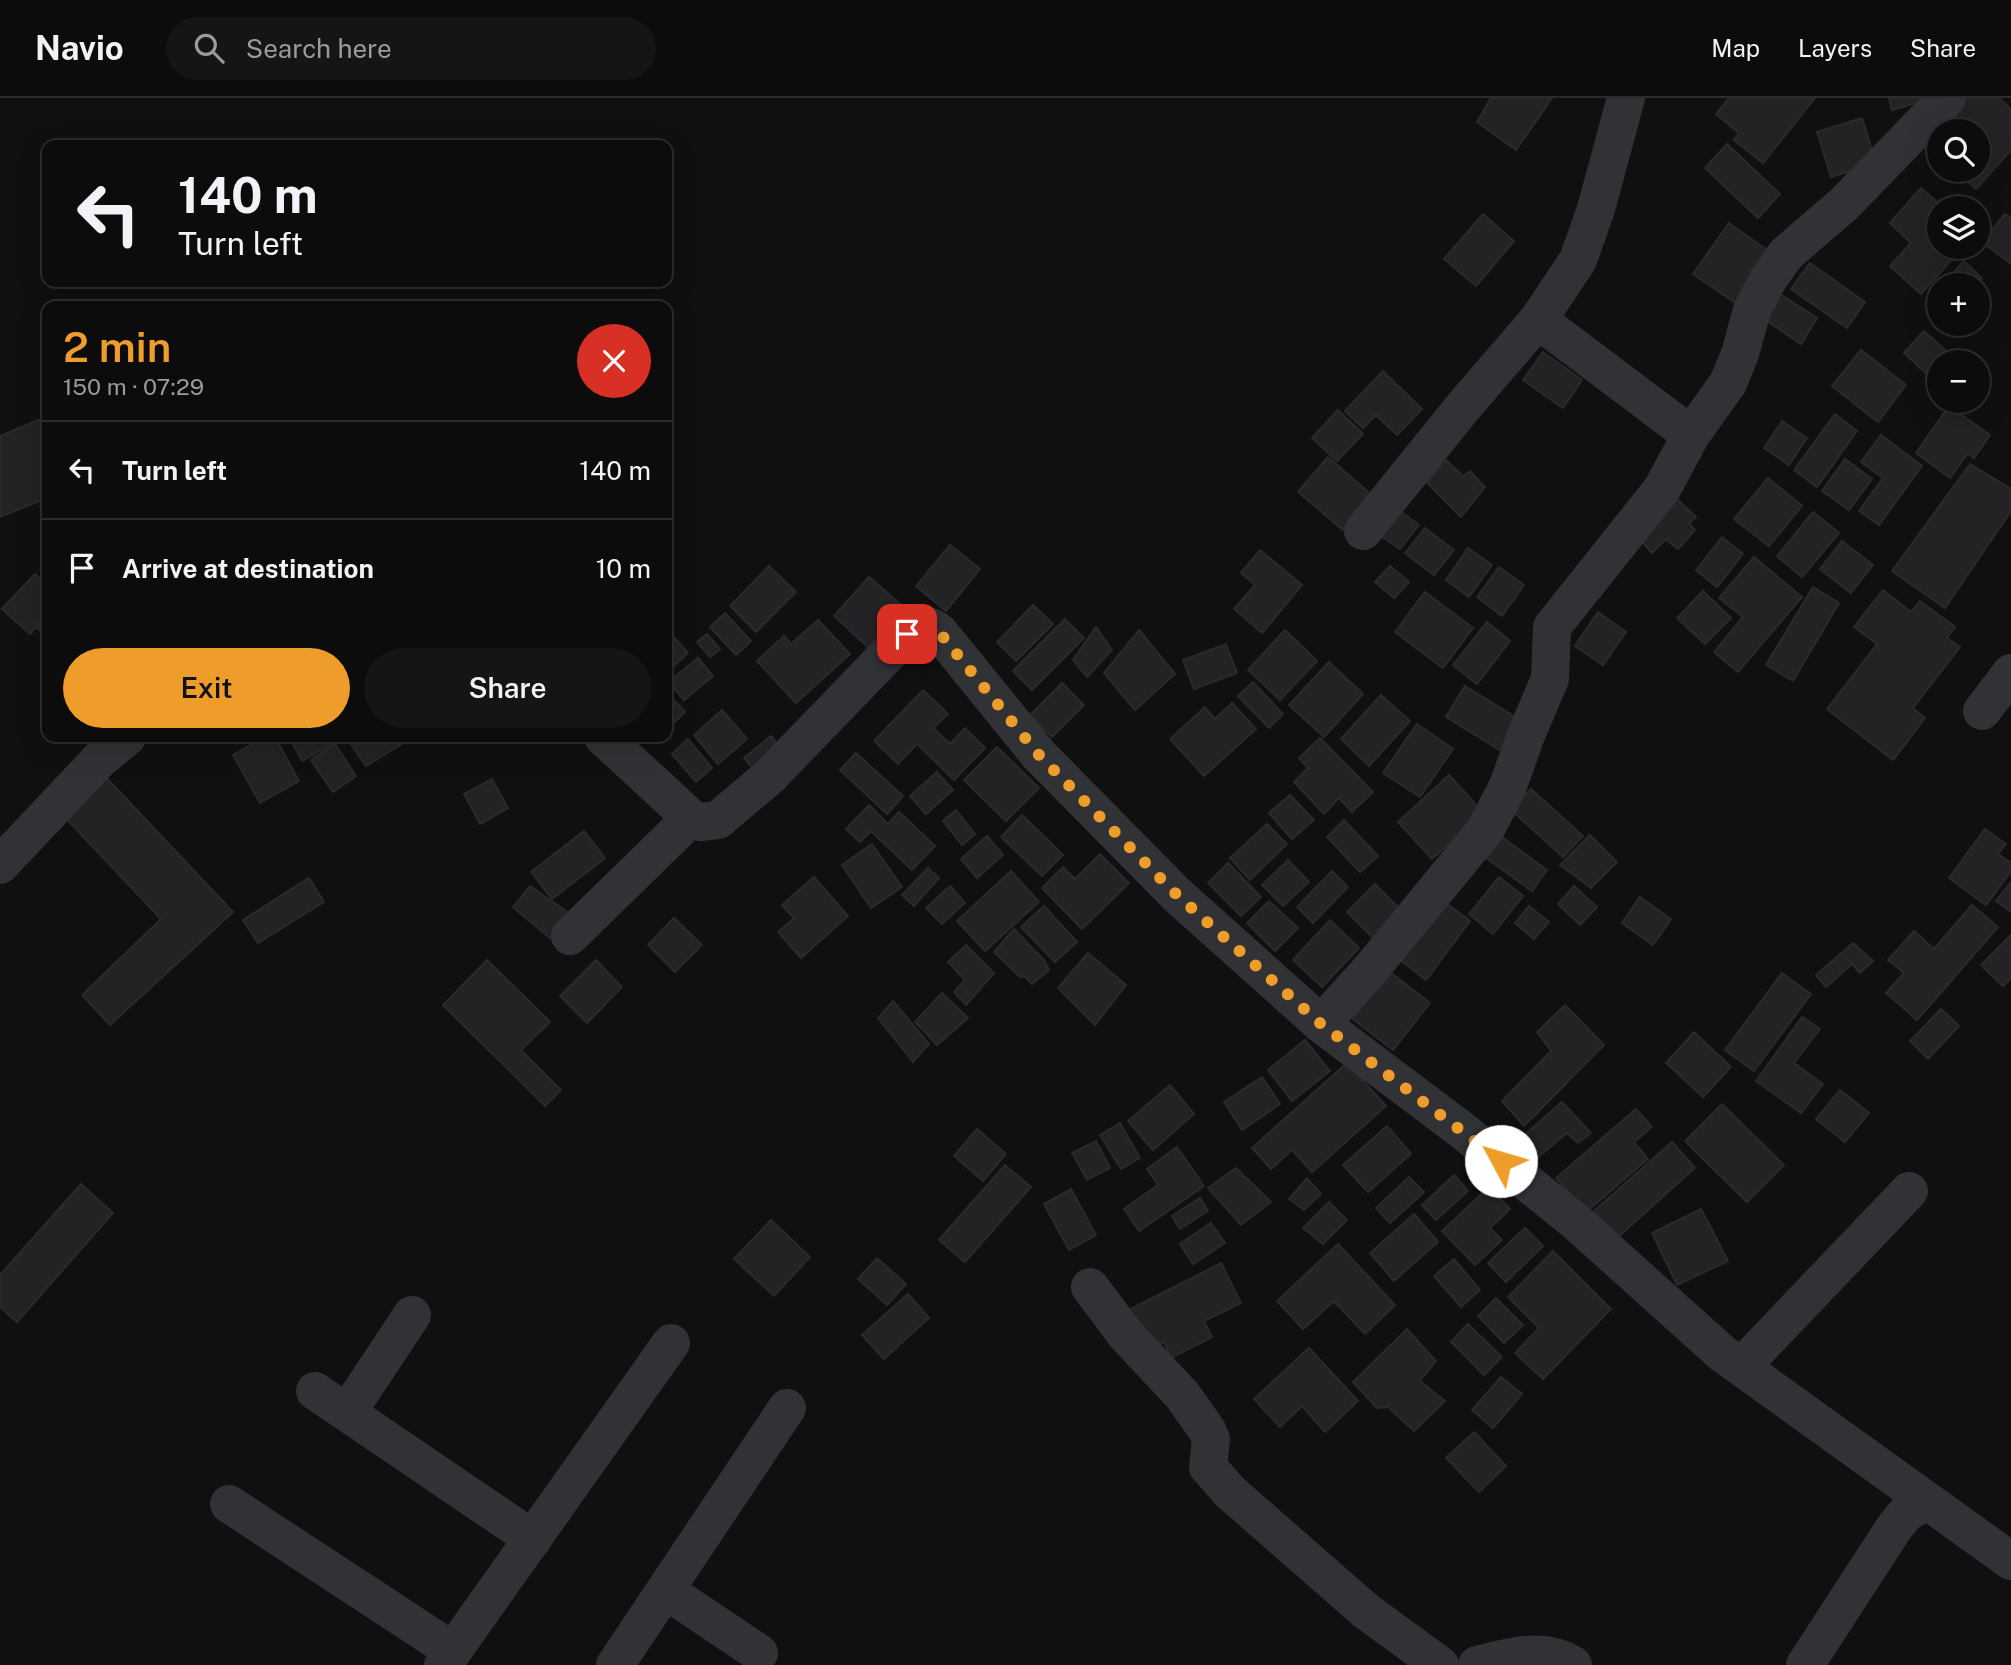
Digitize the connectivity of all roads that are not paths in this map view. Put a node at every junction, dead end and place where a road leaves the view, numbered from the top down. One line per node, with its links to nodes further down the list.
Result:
1 (1626, 98): 3 (street)
2 (1947, 98): 4 (street)
3 (1538, 320): 4 (street); 5 (street)
4 (1691, 435): 13 (street)
5 (1363, 531)
6 (2011, 673): 7 (street)
7 (1982, 711)
8 (121, 742): 11 (street)
9 (608, 742): 10 (street)
10 (691, 818): 12 (street); 13 (street)
11 (0, 865)
12 (570, 936)
13 (1321, 1024): 18 (street)
14 (1909, 1191): 18 (street)
15 (1090, 1287): 30 (street)
16 (412, 1315): 21 (street)
17 (671, 1343): 24 (street)
18 (1741, 1367): 22 (street)
19 (315, 1391): 21 (street)
20 (787, 1408): 26 (street)
21 (347, 1413): 24 (street)
22 (1927, 1501): 25 (street); 33 (street)
23 (229, 1504): 28 (street)
24 (533, 1539): 28 (street)
25 (2011, 1562)
26 (665, 1590): 27 (street); 29 (street)
27 (759, 1653)
28 (448, 1658)
29 (615, 1665)
30 (1440, 1665)
31 (1477, 1665): 32 (street)
32 (1573, 1665)
33 (1805, 1665)

